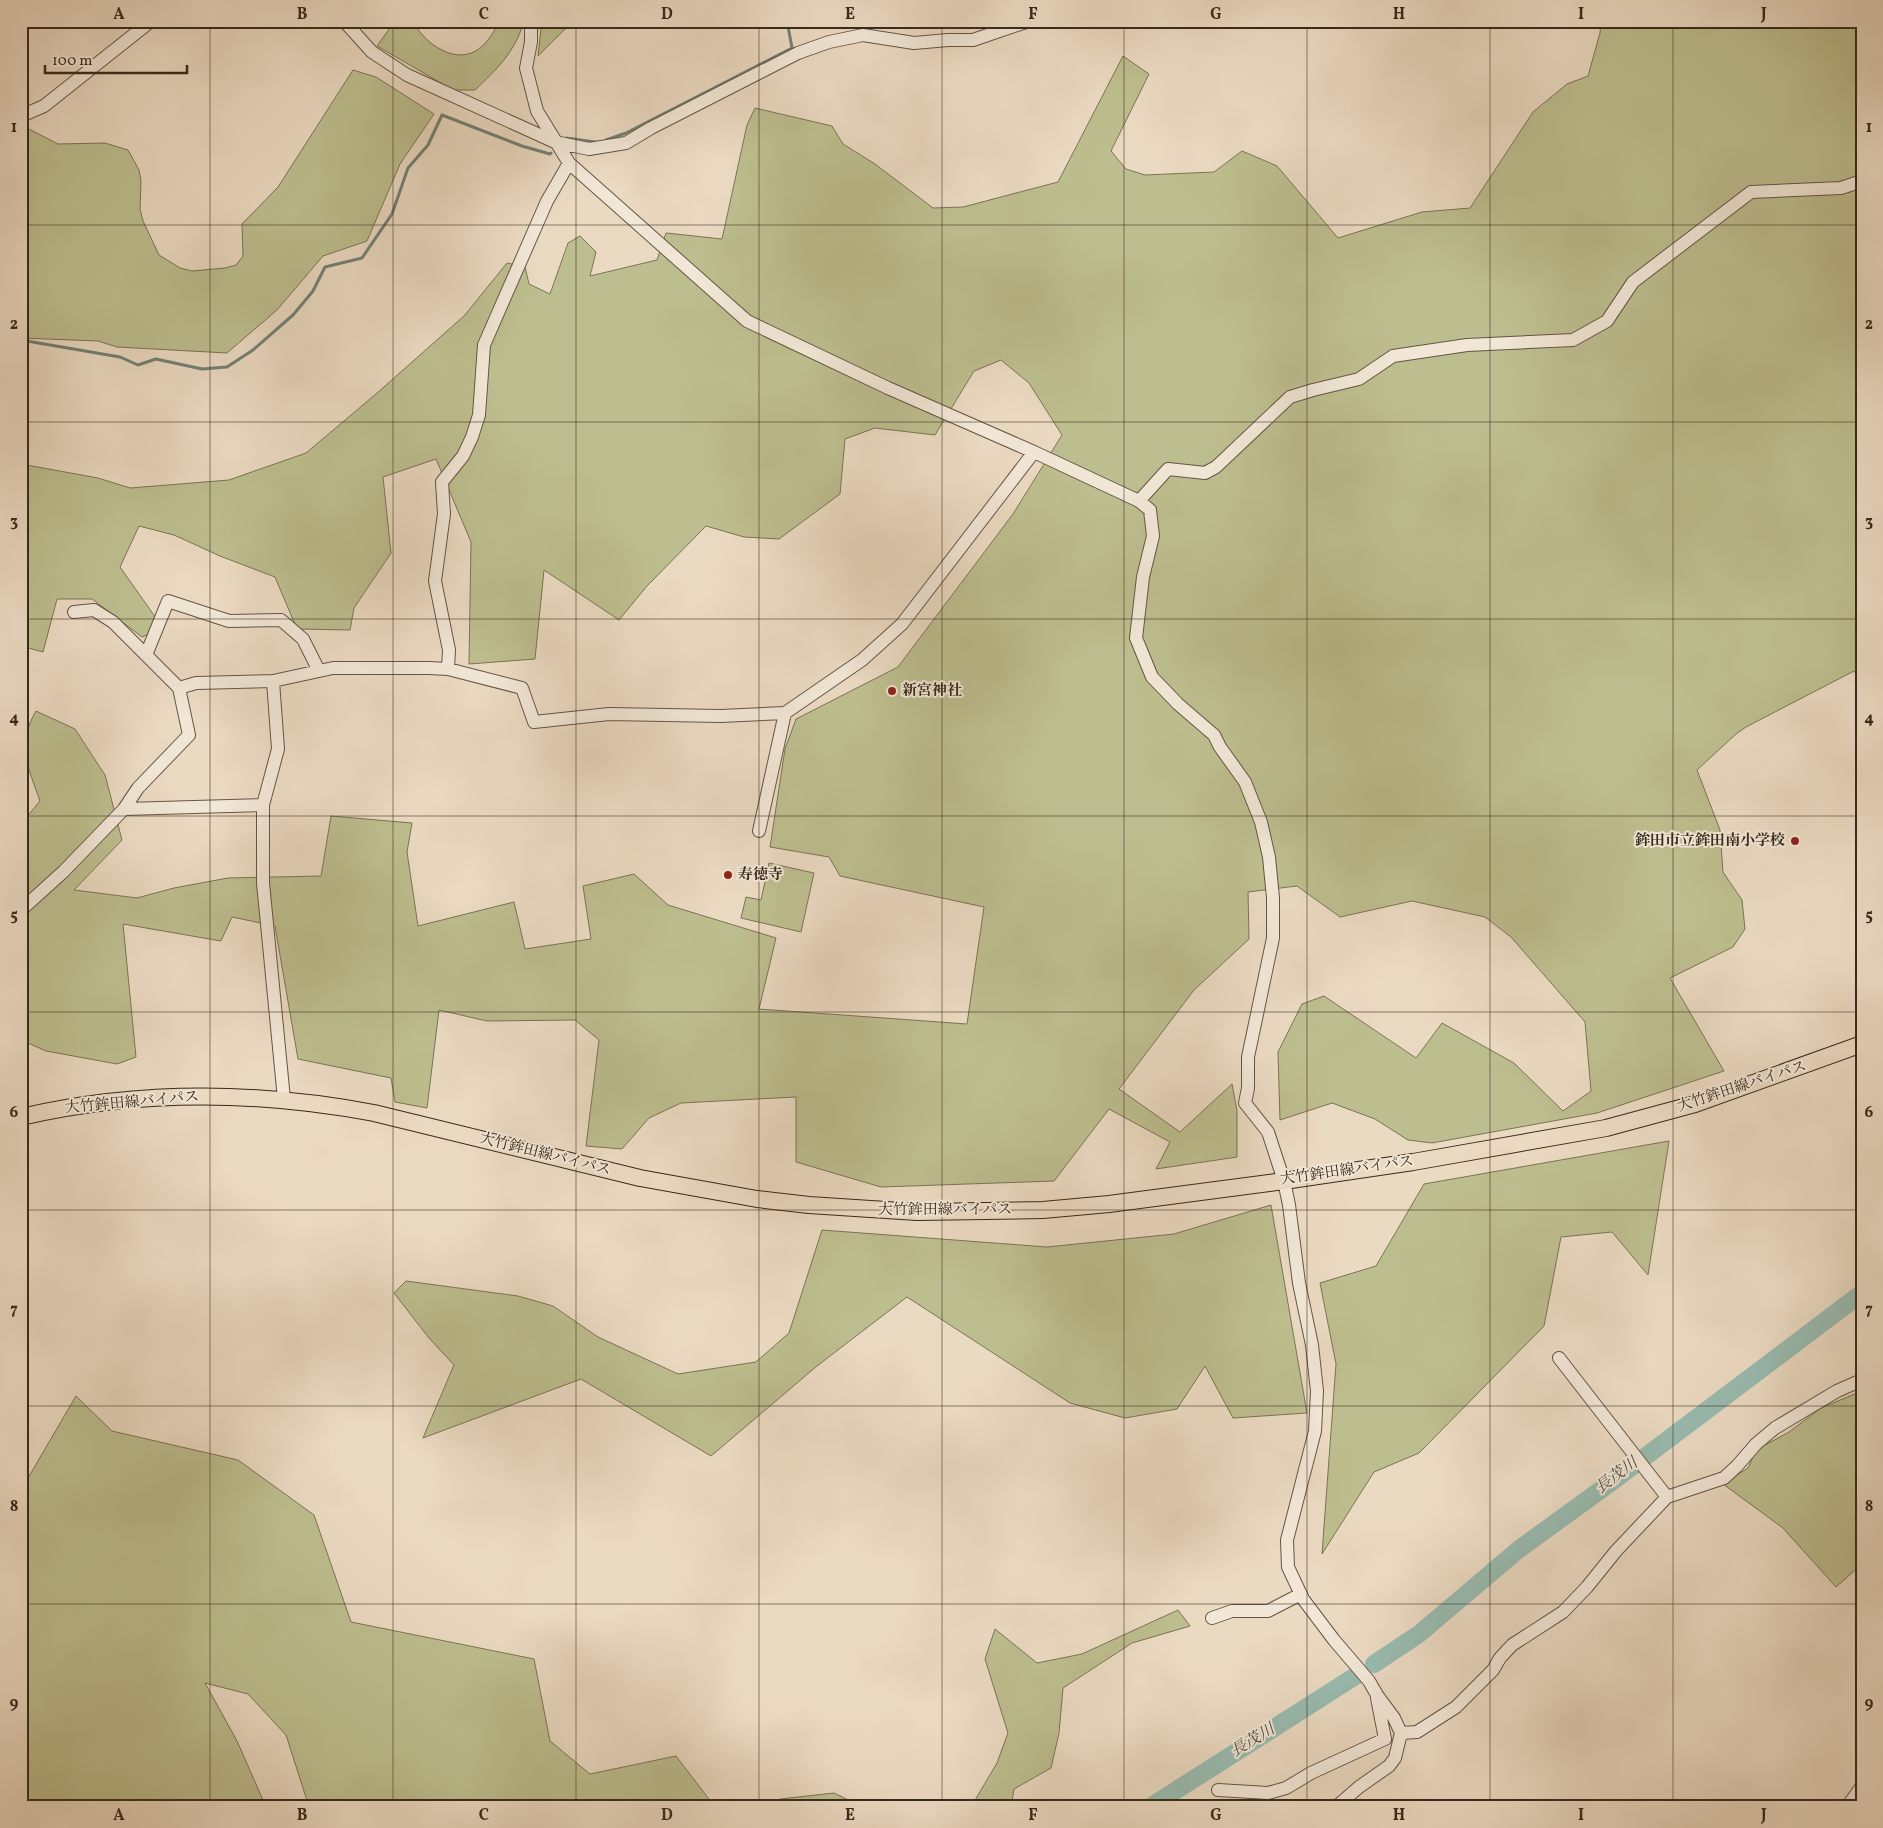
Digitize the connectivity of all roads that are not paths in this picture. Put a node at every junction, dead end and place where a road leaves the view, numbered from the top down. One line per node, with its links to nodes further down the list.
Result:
1 (151, 21): 5 (street)
2 (344, 21): 6 (street)
3 (531, 21): 6 (street)
4 (1029, 21): 6 (street)
5 (21, 116)
6 (555, 142): 7 (street)
7 (569, 162): 9 (street); 13 (street)
8 (1862, 181): 10 (street)
9 (1034, 452): 10 (street); 17 (street)
10 (1139, 502): 25 (street)
11 (74, 612): 12 (street)
12 (146, 655): 14 (street); 16 (street)
13 (448, 669): 14 (street); 17 (street)
14 (319, 671): 15 (street)
15 (273, 681): 16 (street); 18 (street)
16 (180, 688): 19 (street)
17 (785, 714): 20 (street)
18 (263, 805): 19 (street); 23 (street)
19 (124, 809): 21 (street)
20 (759, 831)
21 (21, 910)
22 (1862, 1044): 25 (main road, 大竹鉾田線バイパス)
23 (284, 1099): 24 (main road, 大竹鉾田線バイパス); 25 (main road, 大竹鉾田線バイパス)
24 (21, 1117)
25 (1284, 1180): 29 (street)
26 (1559, 1358): 28 (street)
27 (1862, 1380): 28 (street)
28 (1667, 1498): 32 (street)
29 (1301, 1594): 30 (street); 31 (street)
30 (1212, 1618)
31 (1377, 1696): 32 (street); 34 (street)
32 (1401, 1733): 35 (street)
33 (1862, 1786): 36 (street)
34 (1218, 1790)
35 (1336, 1807)
36 (1848, 1807)

